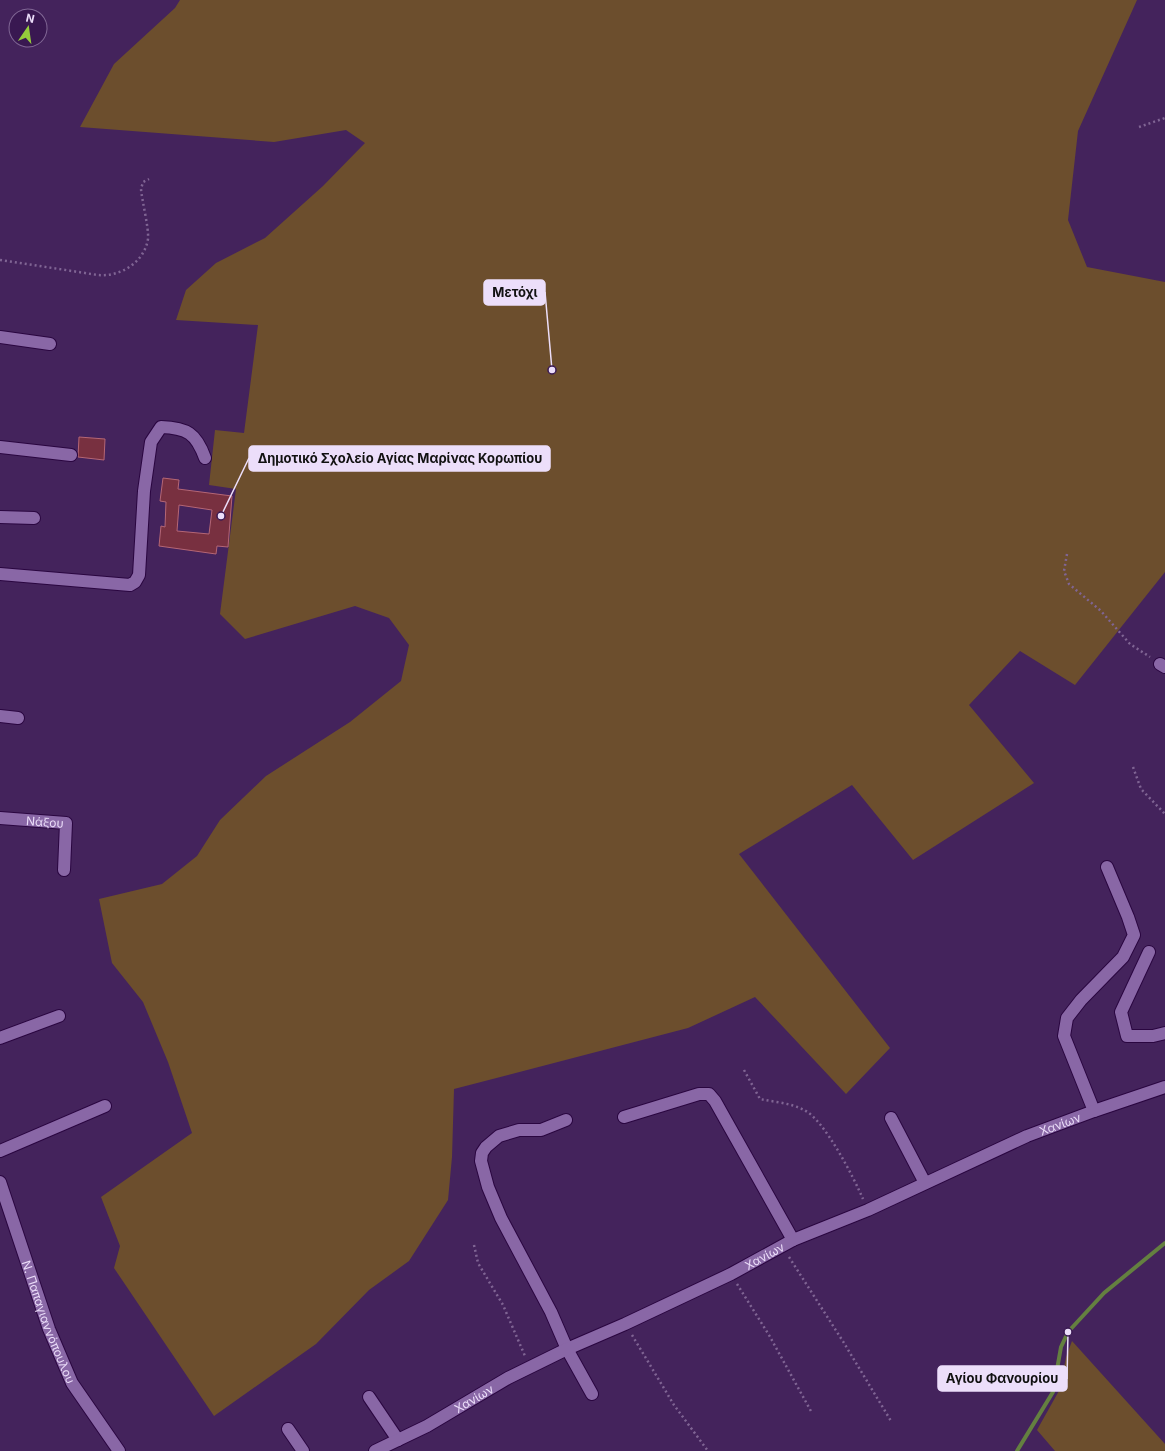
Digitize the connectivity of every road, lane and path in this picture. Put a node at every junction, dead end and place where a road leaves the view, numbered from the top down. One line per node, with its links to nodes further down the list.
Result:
1 (1165, 118): 2 (path)
2 (1139, 127)
3 (149, 179): 4 (path)
4 (0, 260)
5 (0, 337): 6 (street)
6 (50, 344)
7 (0, 447): 8 (street)
8 (71, 454)
9 (205, 458): 13 (street)
10 (0, 517): 11 (street)
11 (34, 518)
12 (1067, 554): 14 (path)
13 (0, 574)
14 (1163, 665)
15 (0, 716): 16 (street)
16 (18, 718)
17 (1133, 767): 18 (path)
18 (1165, 814)
19 (0, 818): 21 (street, Νάξου)
20 (1107, 867): 29 (street)
21 (64, 870)
22 (1149, 952): 24 (street)
23 (59, 1016): 25 (street)
24 (1165, 1033)
25 (0, 1038)
26 (744, 1070): 36 (path)
27 (1165, 1087): 29 (street, Χανίων)
28 (105, 1106): 33 (street)
29 (1094, 1111): 35 (street, Χανίων)
30 (624, 1117): 37 (street)
31 (891, 1118): 35 (street)
32 (566, 1120): 42 (street)
33 (0, 1151)
34 (0, 1182): 50 (street, Ν. Παπαγιαννόπουλου)
35 (925, 1183): 36 (street, Χανίων)
36 (868, 1210): 37 (street, Χανίων)
37 (793, 1240): 39 (street, Χανίων)
38 (474, 1246): 43 (path)
39 (782, 1246): 40 (street, Χανίων); 47 (path)
40 (731, 1274): 41 (street, Χανίων); 46 (path)
41 (625, 1324): 42 (street, Χανίων); 53 (path)
42 (567, 1349): 43 (street, Χανίων); 44 (street)
43 (530, 1367): 49 (street, Χανίων)
44 (592, 1394)
45 (369, 1397): 49 (street)
46 (812, 1413)
47 (891, 1421)
48 (288, 1429): 51 (street)
49 (398, 1440): 52 (street, Χανίων)
50 (119, 1451)
51 (303, 1451)
52 (375, 1451)
53 (708, 1451)

